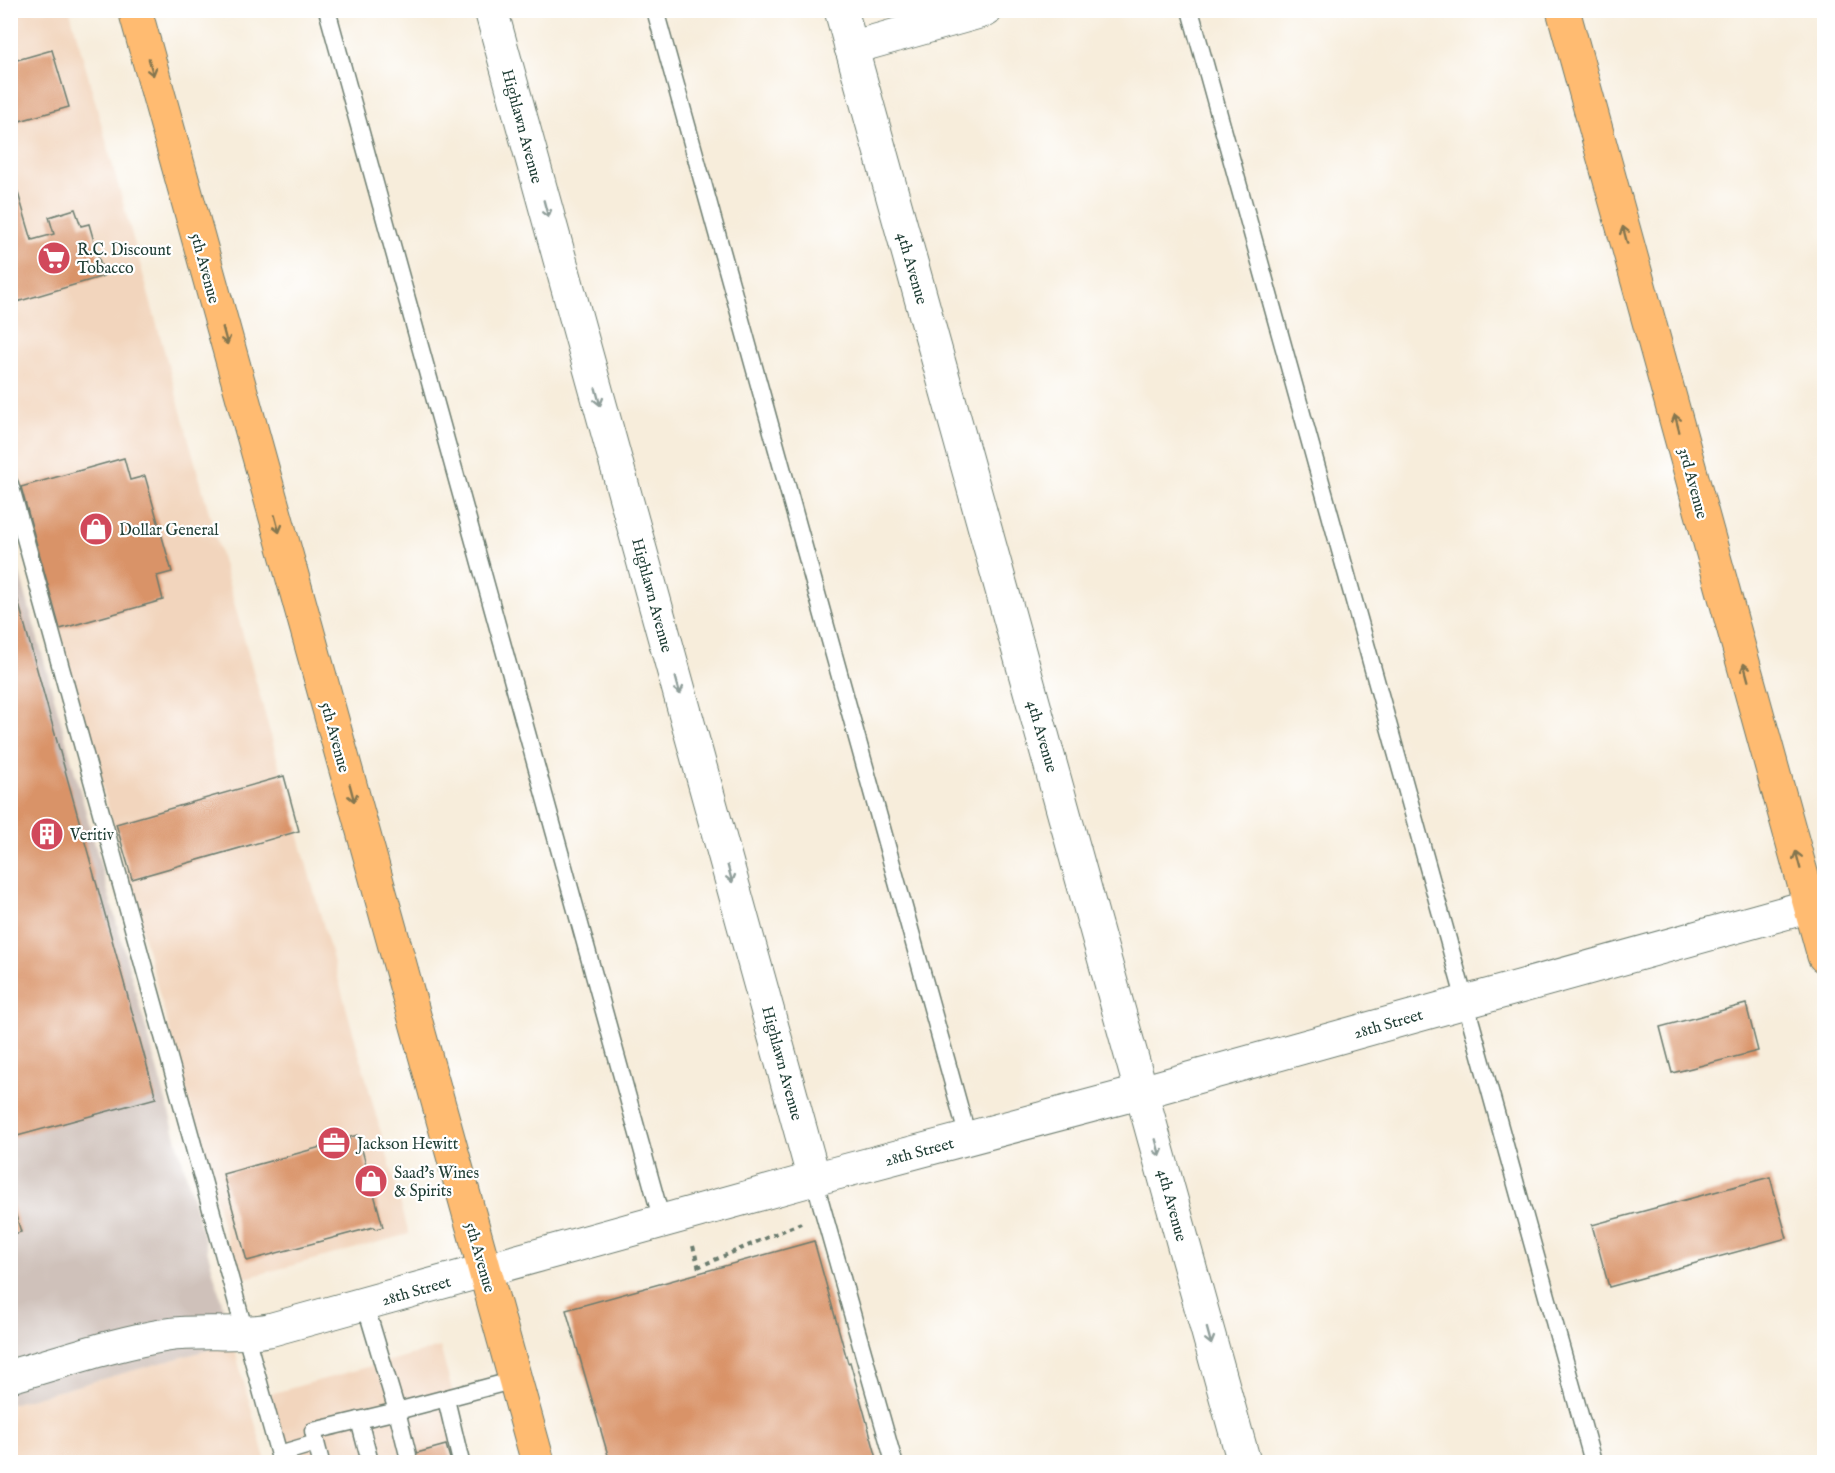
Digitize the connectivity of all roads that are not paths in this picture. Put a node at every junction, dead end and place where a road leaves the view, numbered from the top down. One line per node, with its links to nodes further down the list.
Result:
1 (135, 10): 18 (main road, 5th Avenue, one-way to 18)
2 (327, 10): 17 (lane)
3 (491, 10): 16 (street, Highlawn Avenue, one-way to 16)
4 (655, 10): 15 (lane)
5 (841, 10): 9 (street, 4th Avenue)
6 (986, 10): 9 (street)
7 (1190, 10): 13 (lane)
8 (1563, 10): 11 (main road, 3rd Avenue, one-way to 8)
9 (851, 48): 14 (street, 4th Avenue)
10 (10, 484): 20 (lane)
11 (1817, 904): 12 (main road, 3rd Avenue); 13 (street, 28th Street)
12 (1824, 956)
13 (1466, 1001): 14 (street, 28th Street); 35 (lane)
14 (1142, 1092): 15 (street, 28th Street); 34 (street, 4th Avenue, one-way to 34)
15 (968, 1138): 16 (street, 28th Street)
16 (814, 1179): 17 (street, 28th Street); 33 (lane)
17 (662, 1221): 18 (street, 28th Street)
18 (484, 1270): 19 (street, 28th Street); 22 (main road, 5th Avenue)
19 (365, 1304): 20 (street, 28th Street); 24 (lane)
20 (244, 1332): 21 (street, 28th Street); 28 (lane)
21 (10, 1376)
22 (515, 1380): 23 (lane); 32 (main road, 5th Avenue)
23 (446, 1399): 24 (lane); 31 (lane)
24 (396, 1411): 25 (lane); 27 (lane)
25 (359, 1420): 26 (lane); 30 (lane)
26 (316, 1443): 28 (lane); 29 (lane)
27 (408, 1455)
28 (280, 1458)
29 (321, 1462)
30 (370, 1462)
31 (461, 1462)
32 (538, 1462)
33 (894, 1462)
34 (1244, 1462)
35 (1593, 1462)

